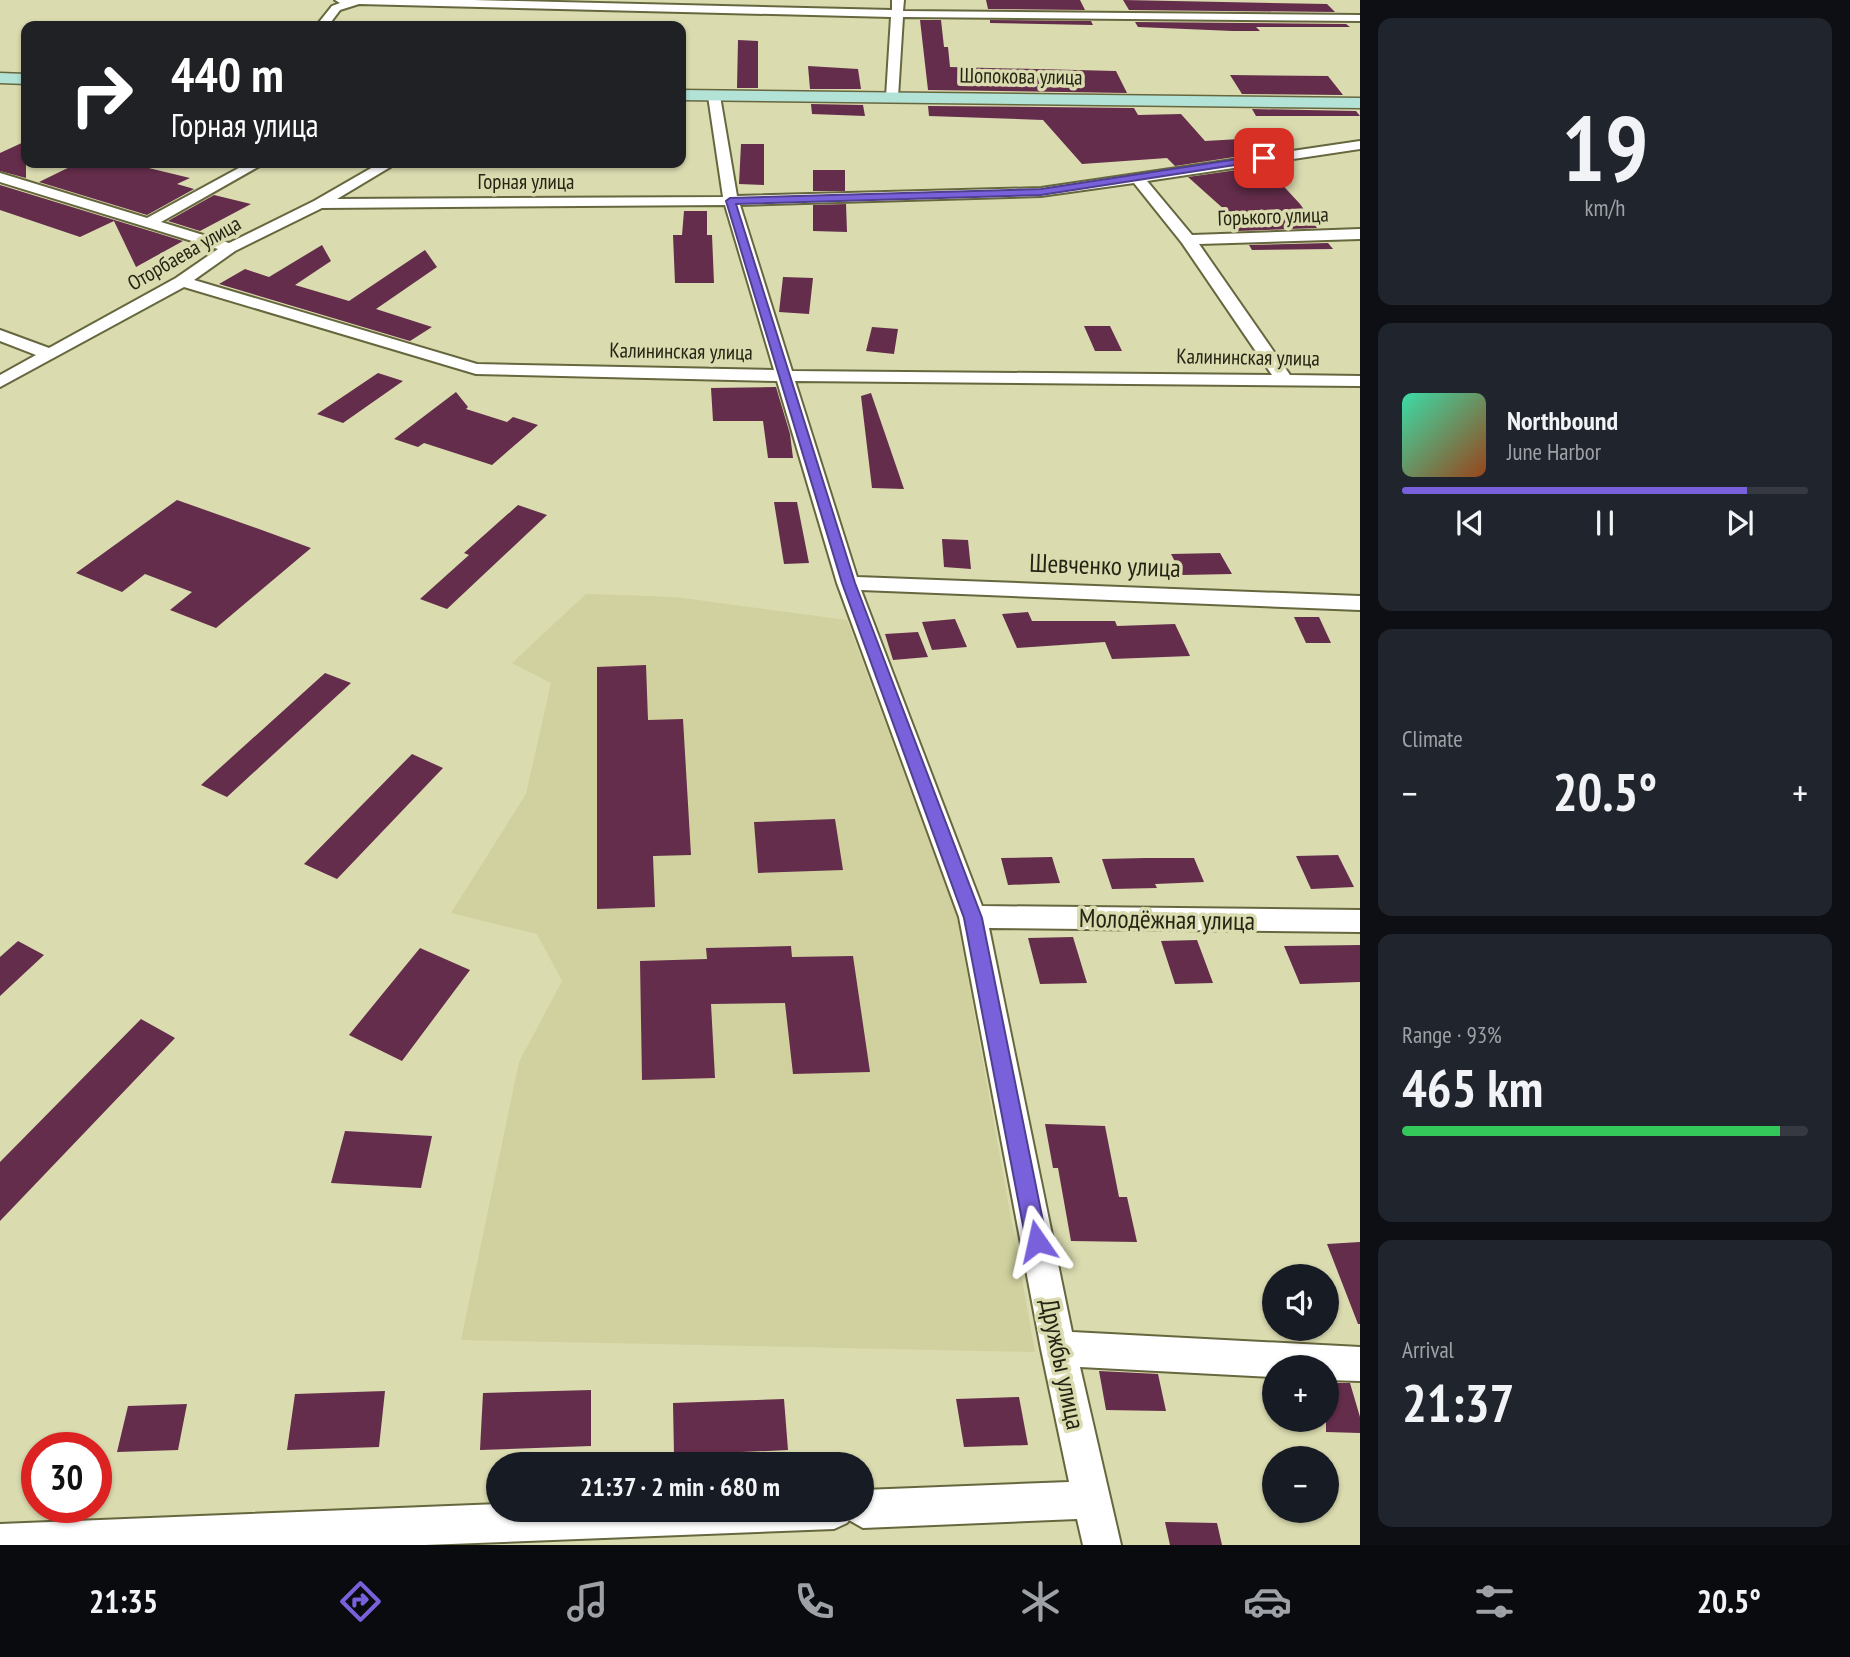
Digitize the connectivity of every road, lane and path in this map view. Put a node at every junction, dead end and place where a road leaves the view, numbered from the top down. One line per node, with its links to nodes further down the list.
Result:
1 (341, 0): 2 (street)
2 (359, 0): 4 (street); 6 (street)
3 (898, 0): 4 (street)
4 (897, 14): 5 (street); 11 (street)
5 (1360, 18)
6 (326, 21)
7 (0, 78): 8 (street)
8 (21, 79)
9 (686, 95): 10 (street, Шопокова улица)
10 (714, 96): 11 (street, Шопокова улица); 18 (street, Дружбы улица)
11 (892, 97): 12 (street, Шопокова улица)
12 (1360, 103)
13 (1360, 145): 17 (street, Горная улица)
14 (249, 168): 20 (street)
15 (381, 168): 19 (street, Оторбаева улица)
16 (0, 177): 20 (street)
17 (1137, 177): 18 (street, Горная улица); 22 (street)
18 (730, 201): 19 (street, Горная улица); 27 (street, Дружбы улица)
19 (319, 204): 23 (street, Оторбаева улица)
20 (148, 223): 23 (street)
21 (1360, 234): 22 (street, Горького улица)
22 (1188, 240): 28 (street)
23 (230, 248): 24 (street, Оторбаева улица)
24 (181, 281): 26 (street, Оторбаева улица); 27 (street, Калининская улица)
25 (0, 335): 26 (street)
26 (50, 354): 30 (street, Оторбаева улица)
27 (785, 376): 28 (street, Калининская улица); 31 (street, Дружбы улица)
28 (1284, 379): 29 (street, Калининская улица)
29 (1360, 381)
30 (0, 382)
31 (848, 583): 32 (street, Шевченко улица); 33 (street, Дружбы улица)
32 (1360, 603)
33 (973, 918): 34 (street, Молодёжная улица); 35 (street, Дружбы улица)
34 (1360, 921)
35 (1058, 1349): 36 (street); 37 (street, Дружбы улица)
36 (1360, 1364)
37 (1092, 1500): 38 (street); 41 (street, Дружбы улица)
38 (874, 1509)
39 (531, 1522): 40 (street)
40 (0, 1543)
41 (1102, 1545)

